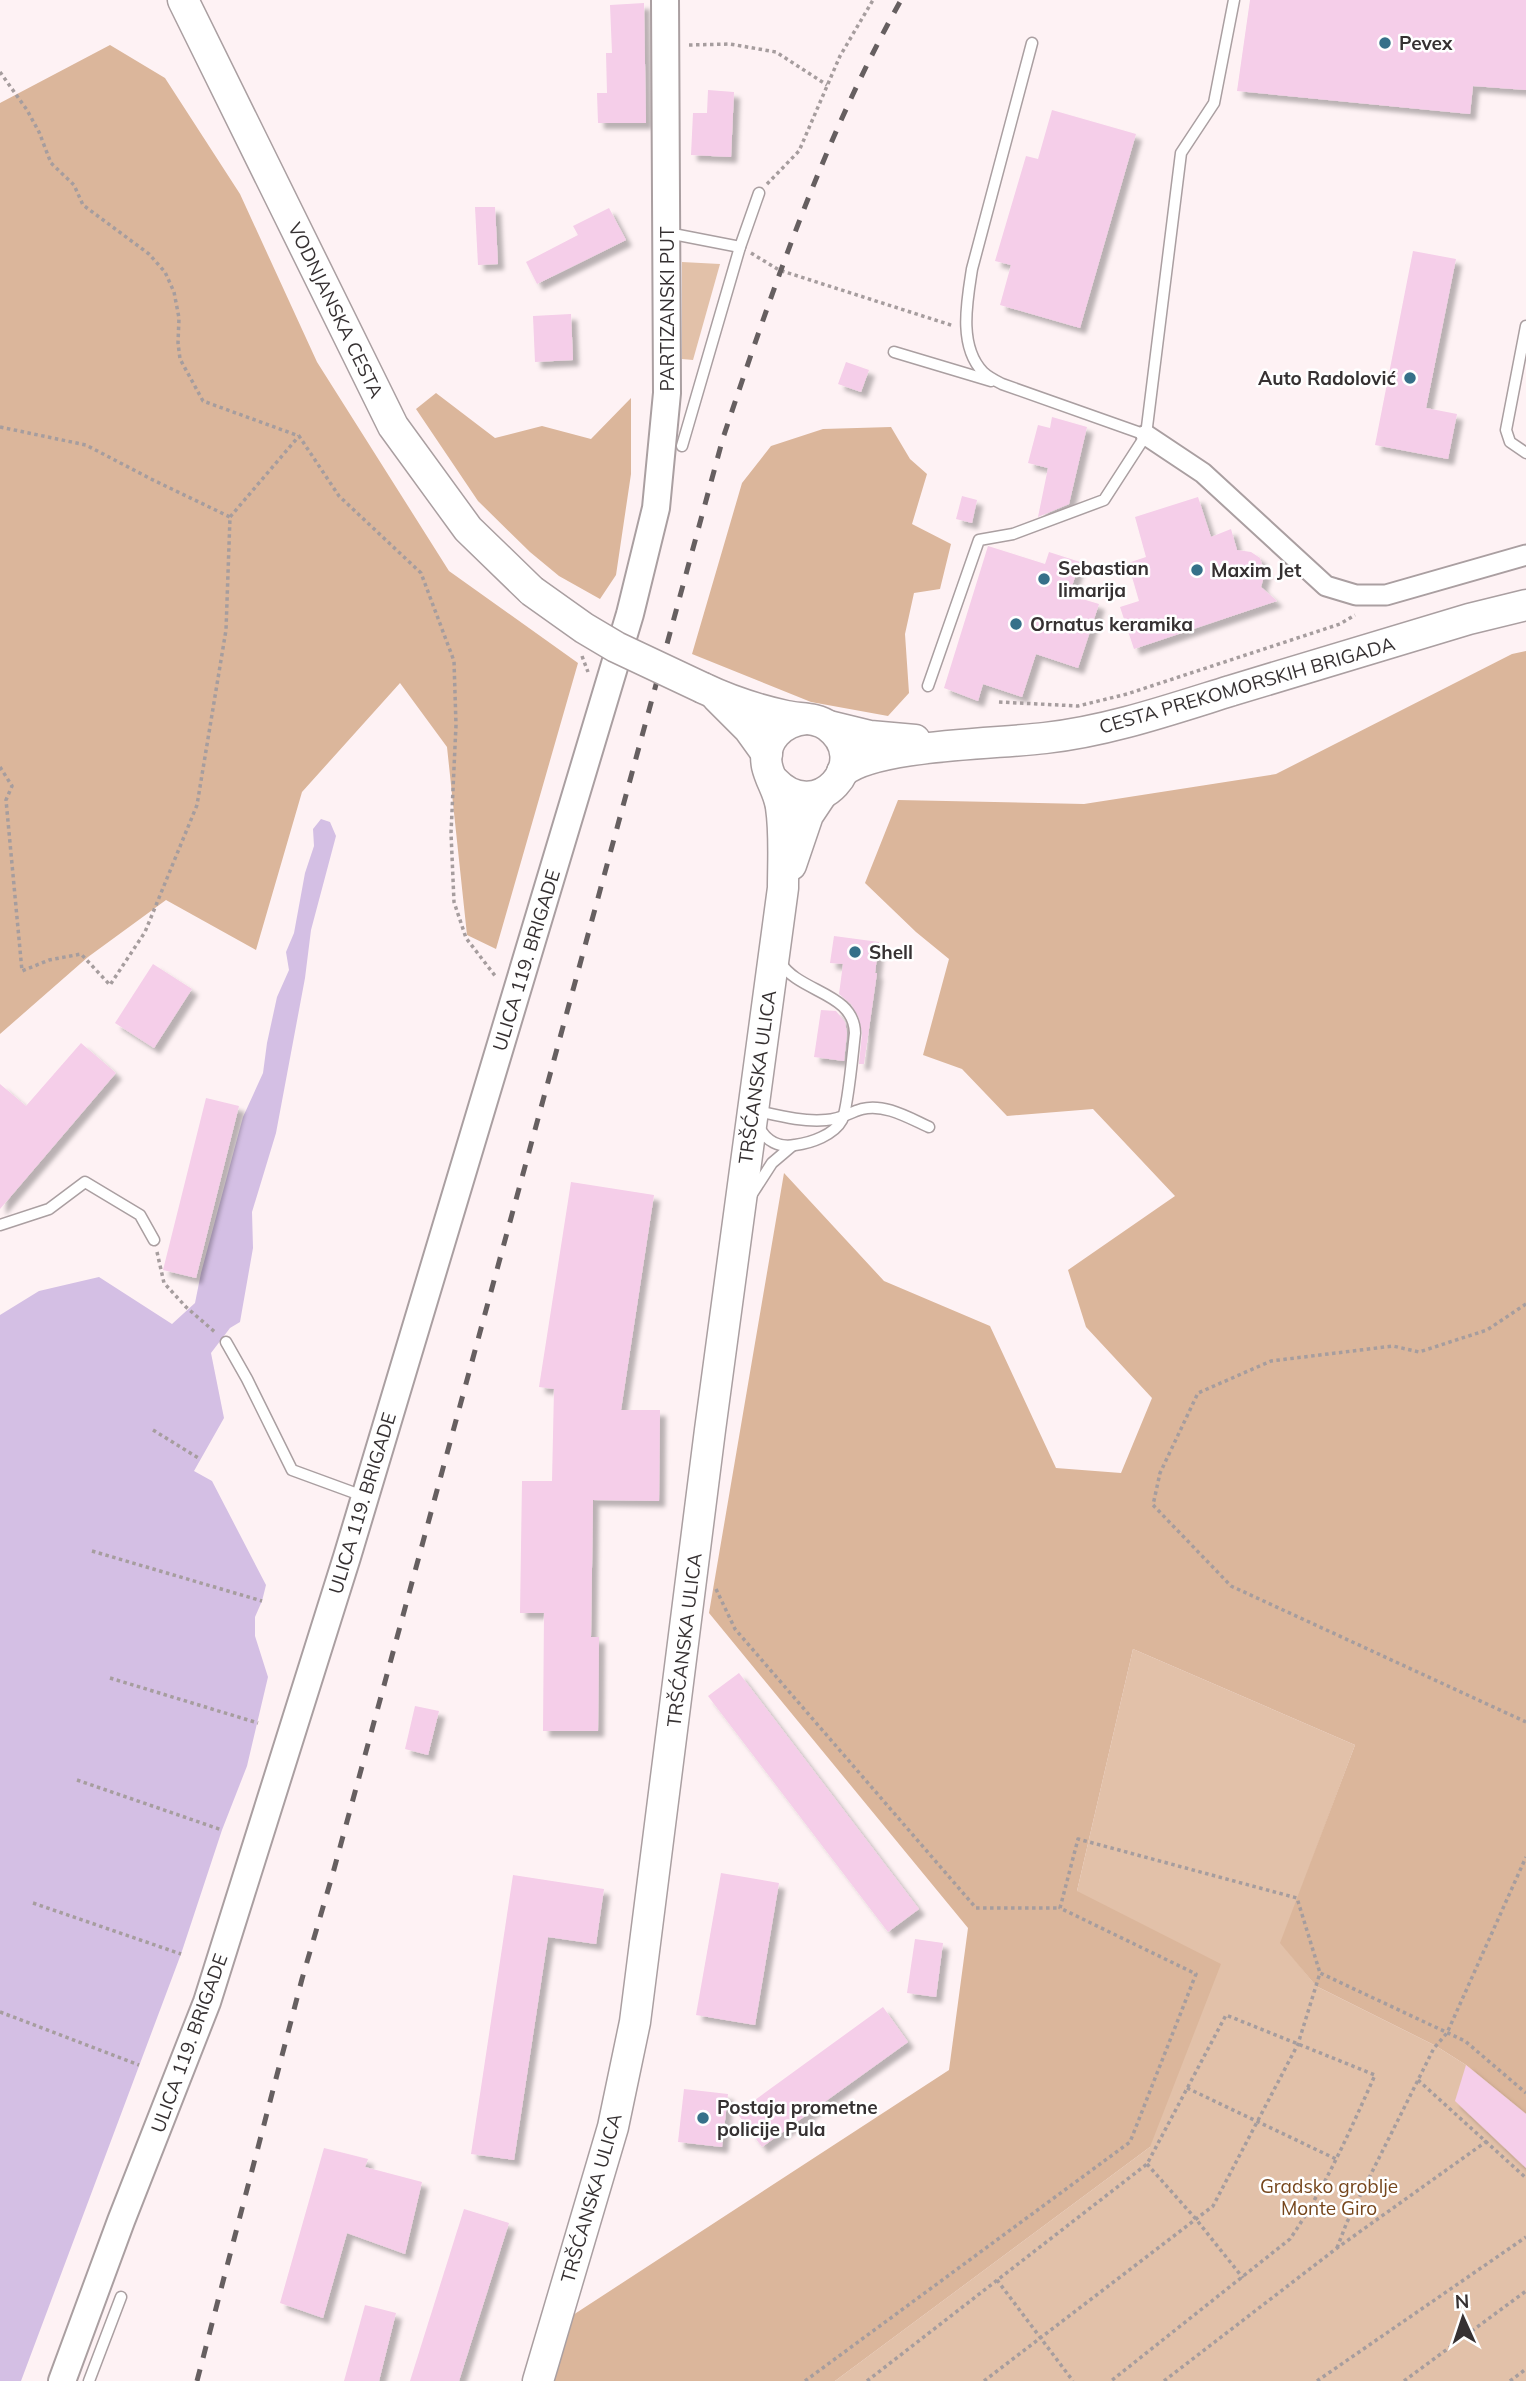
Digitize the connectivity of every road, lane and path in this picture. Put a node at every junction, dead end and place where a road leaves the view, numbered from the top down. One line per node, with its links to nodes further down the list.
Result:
1 (183, 0): 30 (main road, VODNJANSKA CESTA, bridge)
2 (665, 0): 6 (main road, PARTIZANSKI PUT)
3 (873, 0): 8 (path)
4 (1234, 0): 18 (lane)
5 (1032, 43): 13 (lane)
6 (666, 46): 8 (path); 10 (main road, PARTIZANSKI PUT)
7 (0, 72): 19 (path)
8 (827, 85): 9 (path)
9 (759, 193): 11 (lane)
10 (667, 233): 11 (lane); 16 (main road, PARTIZANSKI PUT)
11 (740, 247): 13 (path); 16 (lane)
12 (1526, 327): 21 (lane)
13 (967, 330): 15 (lane)
14 (894, 352): 15 (lane)
15 (1002, 384): 18 (lane)
16 (682, 392): 20 (lane); 26 (main road, PARTIZANSKI PUT)
17 (0, 427): 22 (path)
18 (1146, 435): 24 (street); 29 (lane)
19 (299, 436): 22 (path); 40 (path)
20 (682, 446)
21 (1526, 453)
22 (230, 517): 34 (path)
23 (1526, 555): 24 (street)
24 (1386, 595): 31 (path)
25 (1526, 605): 33 (main road, CESTA PREKOMORSKIH BRIGADA)
26 (630, 614): 52 (main road, ULICA 119. BRIGADE)
27 (580, 651): 28 (path)
28 (589, 674)
29 (928, 686)
30 (708, 690): 32 (main road, CESTA PREKOMORSKIH BRIGADA); 35 (main road)
31 (999, 702)
32 (818, 722): 33 (main road, CESTA PREKOMORSKIH BRIGADA); 35 (main road); 36 (main road)
33 (964, 744): 36 (main road, CESTA PREKOMORSKIH BRIGADA)
34 (0, 767)
35 (771, 768): 37 (main road); 38 (main road)
36 (842, 772): 37 (main road)
37 (822, 794): 38 (main road)
38 (783, 888): 39 (main road, TRŠĆANSKA ULICA)
39 (774, 952): 41 (main road, TRŠĆANSKA ULICA); 42 (lane)
40 (496, 977)
41 (753, 1110): 42 (lane); 44 (lane); 45 (main road, TRŠĆANSKA ULICA)
42 (843, 1119): 43 (lane); 44 (lane)
43 (929, 1127)
44 (792, 1146): 45 (lane)
45 (739, 1215): 89 (main road, TRŠĆANSKA ULICA)
46 (0, 1226): 47 (lane)
47 (155, 1240): 49 (path)
48 (1526, 1304): 57 (path)
49 (226, 1342): 52 (lane)
50 (153, 1430): 51 (path)
51 (200, 1459)
52 (364, 1497): 87 (main road, ULICA 119. BRIGADE)
53 (92, 1551): 54 (path)
54 (262, 1601)
55 (735, 1629): 63 (path)
56 (110, 1678): 58 (path)
57 (1526, 1722)
58 (258, 1723)
59 (78, 1780): 60 (path)
60 (222, 1830)
61 (1526, 1857): 67 (path)
62 (33, 1903): 64 (path)
63 (1060, 1908): 65 (path); 90 (path)
64 (181, 1954)
65 (1320, 1973): 67 (path); 68 (path)
66 (0, 2012): 69 (path)
67 (1447, 2033): 70 (path); 72 (path)
68 (1298, 2044): 71 (path); 73 (path); 75 (path)
69 (139, 2065)
70 (1418, 2080): 74 (path); 80 (path)
71 (1187, 2088): 73 (path); 76 (path)
72 (1526, 2093)
73 (1257, 2124): 75 (path); 78 (path)
74 (1486, 2141): 77 (path); 80 (path)
75 (1336, 2160): 81 (path)
76 (1147, 2164): 78 (path); 82 (path)
77 (1526, 2178)
78 (1195, 2218): 81 (path); 85 (path)
79 (1526, 2236): 96 (path)
80 (1337, 2248): 95 (path)
81 (1243, 2278): 94 (path)
82 (997, 2280): 85 (path); 91 (path)
83 (1526, 2291): 97 (path)
84 (121, 2297): 88 (lane)
85 (1042, 2336): 92 (path); 93 (path)
86 (1526, 2369): 98 (path)
87 (62, 2381)
88 (89, 2381)
89 (538, 2381)
90 (805, 2381)
91 (867, 2381)
92 (984, 2381)
93 (1073, 2381)
94 (1111, 2381)
95 (1164, 2381)
96 (1317, 2381)
97 (1404, 2381)
98 (1510, 2381)

